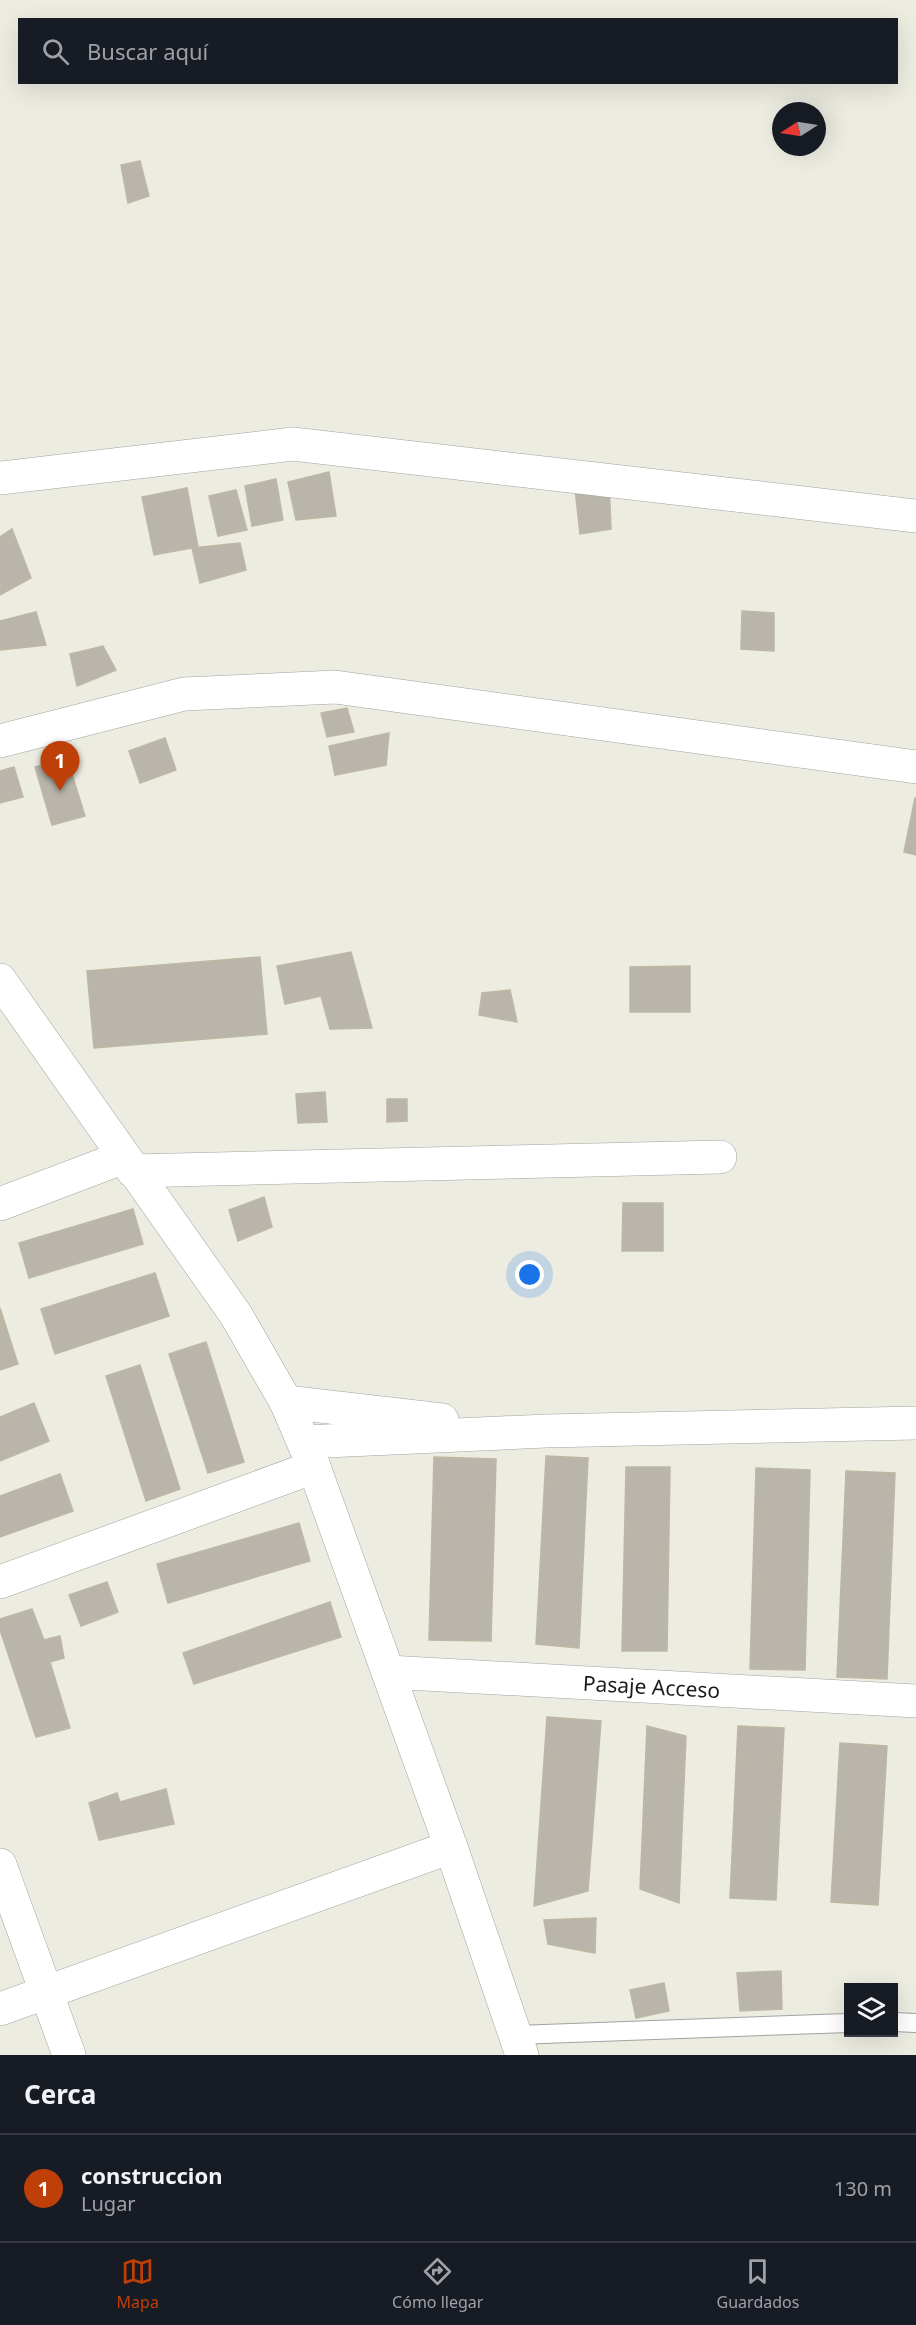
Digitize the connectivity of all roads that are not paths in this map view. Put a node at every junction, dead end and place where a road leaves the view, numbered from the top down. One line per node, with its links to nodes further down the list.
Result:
1 (0, 478): 2 (street)
2 (916, 516)
3 (0, 741): 4 (street)
4 (916, 767)
5 (0, 980): 7 (street)
6 (720, 1157): 7 (street)
7 (129, 1164): 8 (street); 9 (street)
8 (0, 1204)
9 (286, 1402): 11 (street); 12 (street)
10 (916, 1423): 11 (street)
11 (546, 1431): 12 (street)
12 (309, 1454): 13 (street); 14 (street)
13 (0, 1582)
14 (388, 1672): 15 (street, Pasaje Acceso); 16 (street)
15 (916, 1701)
16 (451, 1847): 18 (street); 23 (street)
17 (0, 1865): 18 (street)
18 (46, 1992): 19 (street); 24 (street)
19 (0, 2009)
20 (898, 2022): 22 (lane)
21 (844, 2023): 23 (lane)
22 (916, 2023)
23 (519, 2045)
24 (69, 2055)

